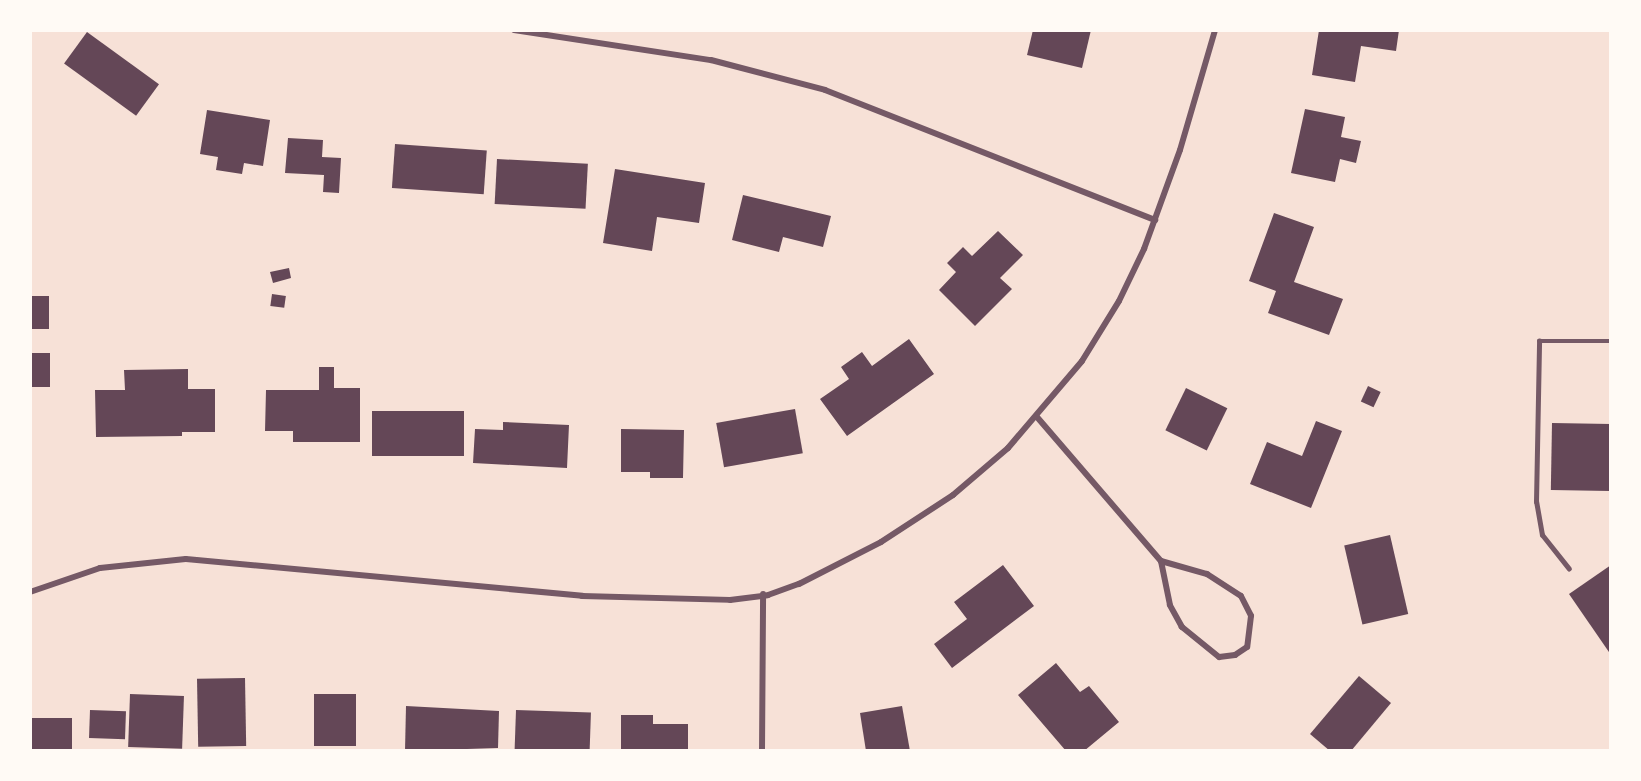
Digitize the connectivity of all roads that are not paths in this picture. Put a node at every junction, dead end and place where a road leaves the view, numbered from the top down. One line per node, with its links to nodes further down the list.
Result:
1 (514, 30): 3 (street)
2 (1215, 30): 3 (street)
3 (1155, 220): 5 (street)
4 (1611, 341): 7 (lane)
5 (1036, 417): 6 (street); 9 (street)
6 (1161, 561): 6 (street)
7 (1569, 569)
8 (30, 592): 9 (street)
9 (763, 594): 10 (street)
10 (762, 751)

